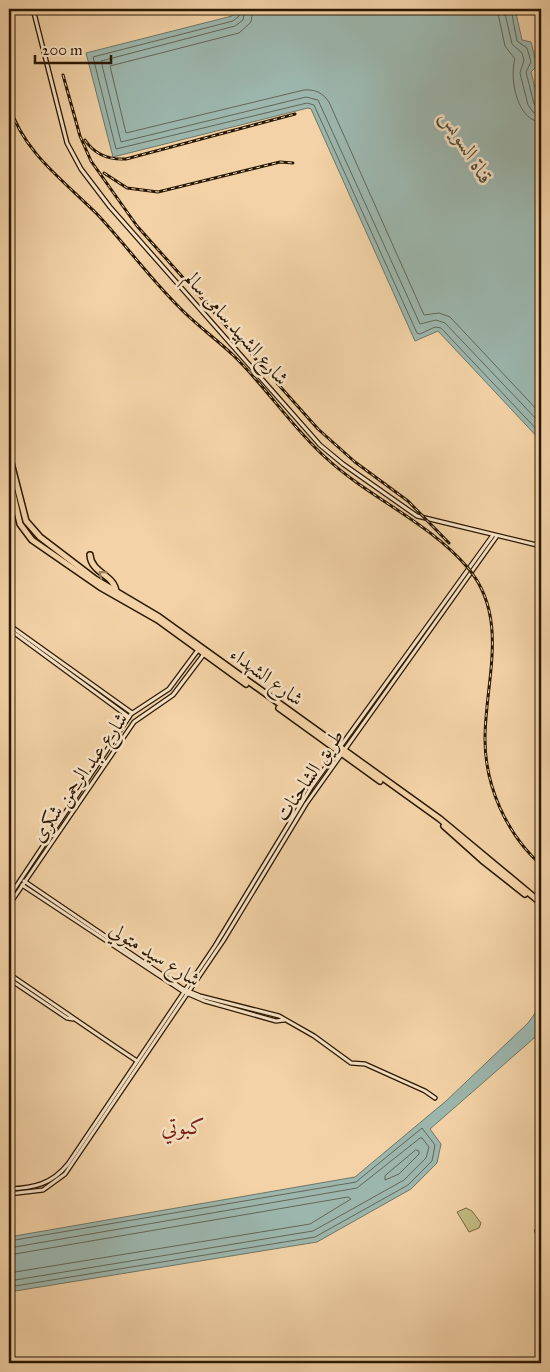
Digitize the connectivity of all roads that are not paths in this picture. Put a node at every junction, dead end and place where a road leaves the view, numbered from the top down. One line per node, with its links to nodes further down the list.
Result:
1 (33, 9): 5 (main road, شارع الشهيد سامى سالم)
2 (9, 455): 4 (highway, شارع الشهداء)
3 (9, 477): 6 (highway, شارع الشهداء)
4 (33, 530): 6 (highway); 7 (highway, شارع الشهداء)
5 (495, 535): 9 (main road, شارع الشهيد سامى سالم); 14 (main road, طريق الشاحنات)
6 (28, 536): 8 (highway, شارع الشهداء)
7 (40, 537): 8 (highway); 11 (highway, شارع الشهداء)
8 (37, 543): 17 (highway, شارع الشهداء)
9 (541, 546)
10 (90, 555): 11 (highway, one-way to 10)
11 (116, 592): 30 (highway, شارع الشهداء)
12 (9, 625): 28 (main road)
13 (9, 629): 15 (main road)
14 (428, 629): 21 (main road, طريق الشاحنات); 22 (main road, طريق الشاحنات)
15 (14, 633): 16 (main road); 28 (main road)
16 (9, 634)
17 (198, 650): 18 (highway, شارع الشهداء); 19 (main road, شارع عبد الرحمن شكرى)
18 (204, 654): 20 (main road, شارع عبد الرحمن شكرى); 30 (highway, شارع الشهداء)
19 (193, 656): 20 (main road); 25 (main road, شارع عبد الرحمن شكرى)
20 (199, 661): 27 (main road, شارع عبد الرحمن شكرى)
21 (390, 677): 22 (main road); 23 (main road, طريق الشاحنات)
22 (394, 680): 24 (main road, طريق الشاحنات)
23 (382, 688): 24 (main road); 32 (main road, طريق الشاحنات)
24 (386, 690): 32 (main road, طريق الشاحنات)
25 (162, 694): 26 (main road, شارع عبد الرحمن شكرى); 27 (main road)
26 (155, 698): 29 (main road); 31 (main road, شارع عبد الرحمن شكرى)
27 (165, 700): 29 (main road, شارع عبد الرحمن شكرى)
28 (115, 704): 31 (main road)
29 (158, 704): 33 (main road, شارع عبد الرحمن شكرى)
30 (290, 714): 32 (highway, شارع الشهداء)
31 (131, 715): 33 (main road, شارع عبد الرحمن شكرى)
32 (340, 750): 35 (main road, طريق الشاحنات); 36 (main road, طريق الشاحنات); 40 (highway, شارع الشهداء); 40 (highway, شارع الشهداء)
33 (99, 768): 34 (main road, شارع عبد الرحمن شكرى)
34 (95, 774): 38 (main road, شارع عبد الرحمن شكرى); 39 (main road, شارع عبد الرحمن شكرى)
35 (306, 794): 36 (main road); 37 (main road, طريق الشاحنات)
36 (311, 797): 37 (main road, طريق الشاحنات)
37 (304, 803): 44 (main road, طريق الشاحنات)
38 (23, 883): 41 (main road, شارع عبد الرحمن شكرى); 44 (main road, شارع سيد متولي)
39 (9, 897)
40 (541, 903)
41 (9, 905)
42 (9, 974): 45 (main road)
43 (9, 979): 45 (main road)
44 (186, 992): 46 (main road, طريق الشاحنات); 48 (main road, شارع سيد متولي)
45 (74, 1019): 47 (main road)
46 (156, 1036): 47 (main road); 50 (main road)
47 (137, 1061): 49 (main road)
48 (435, 1098)
49 (9, 1189)
50 (9, 1194)
51 (539, 1232): 52 (main road)
52 (541, 1244)

